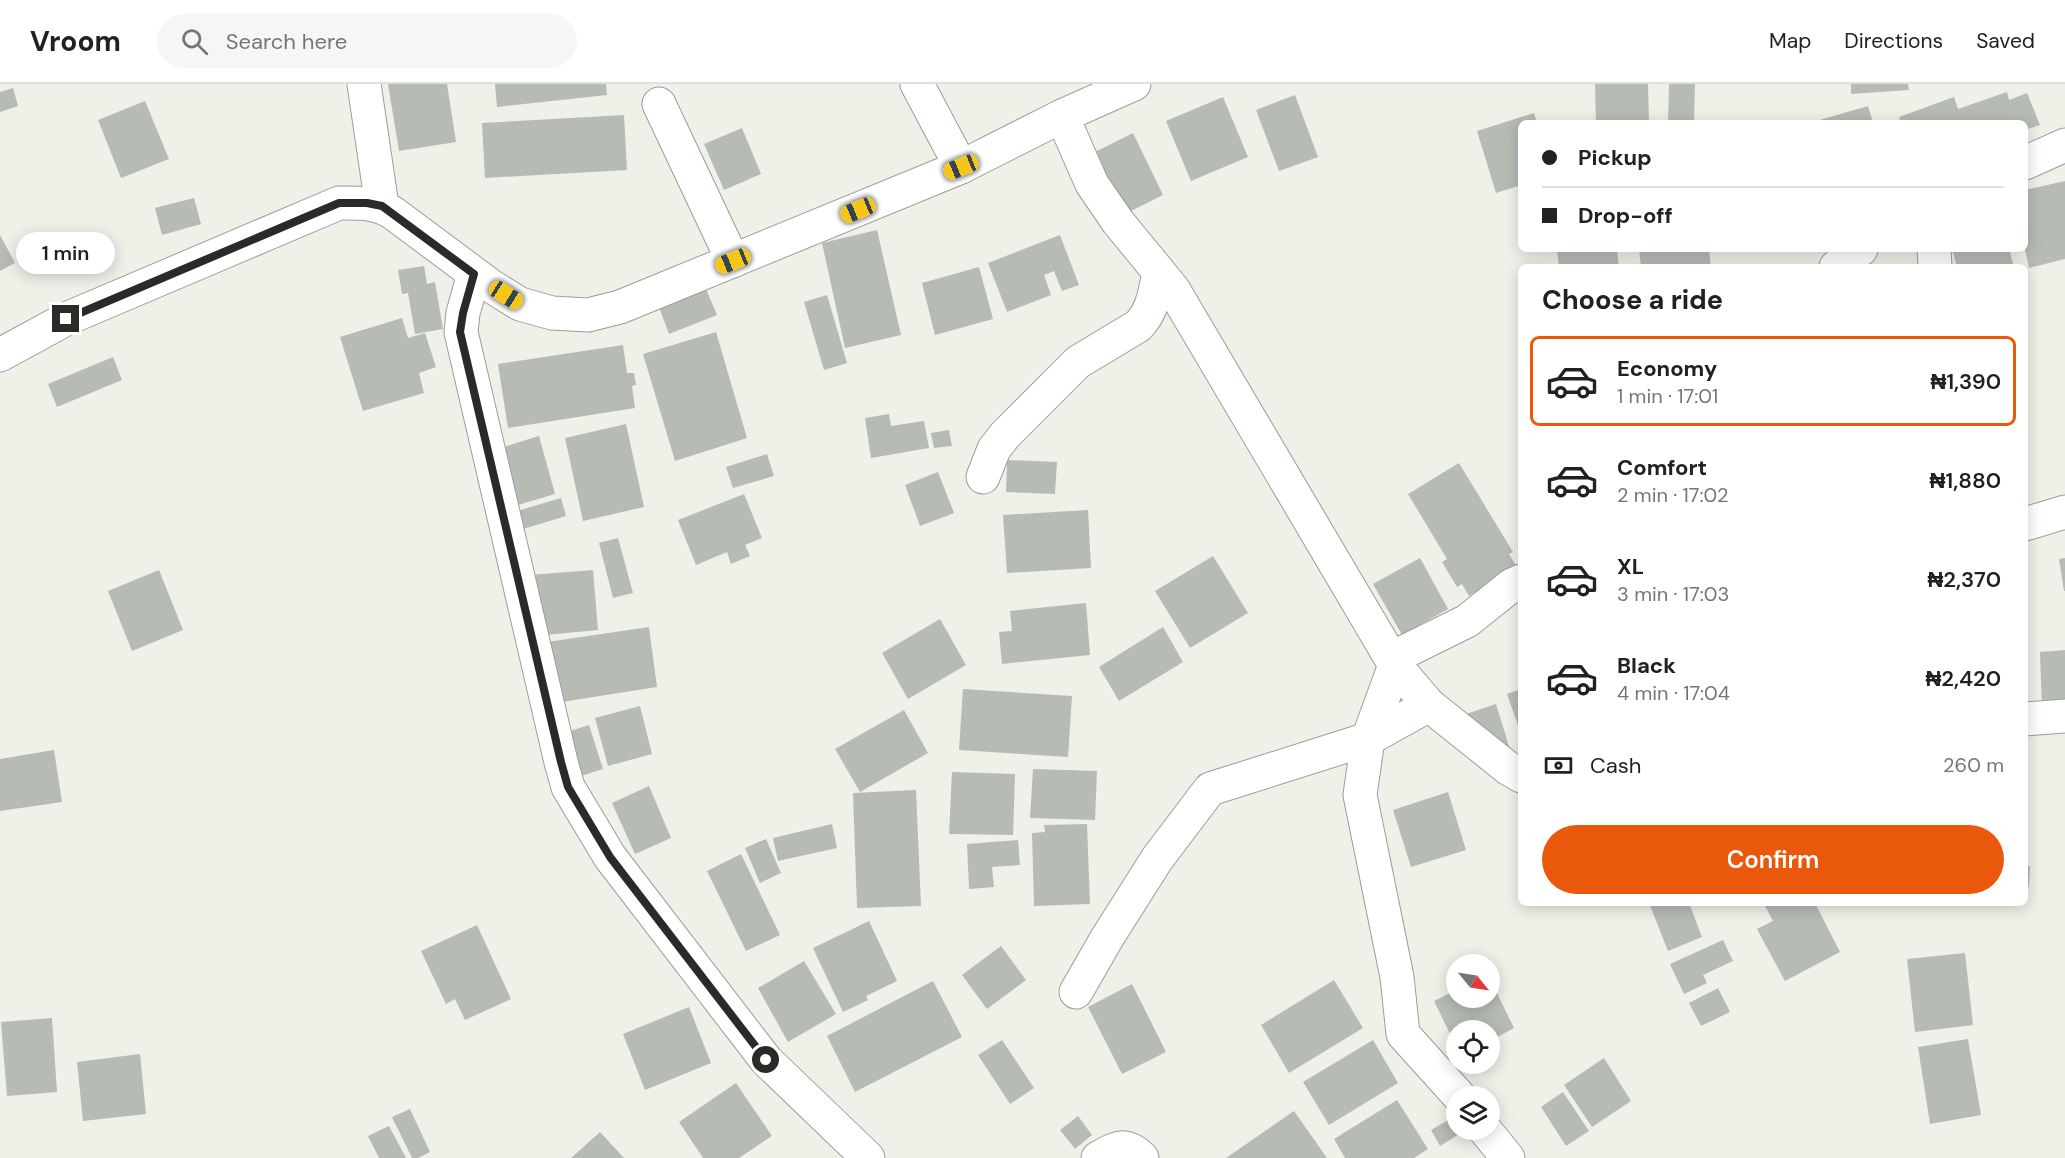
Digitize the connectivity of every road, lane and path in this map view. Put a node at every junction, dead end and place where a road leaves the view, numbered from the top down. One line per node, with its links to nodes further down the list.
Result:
1 (364, 84): 9 (street)
2 (917, 84): 8 (street)
3 (1134, 84): 5 (street)
4 (659, 104): 11 (street)
5 (1062, 116): 8 (street); 13 (street)
6 (2065, 145): 7 (street)
7 (2028, 162)
8 (961, 167): 11 (street)
9 (382, 206): 14 (street); 15 (street)
10 (1857, 252): 12 (street)
11 (733, 261): 14 (street)
12 (1840, 264)
13 (1159, 272): 16 (street); 20 (street)
14 (474, 274): 29 (street)
15 (0, 355)
16 (983, 477)
17 (2065, 512): 18 (street)
18 (2028, 523)
19 (1518, 582): 20 (street)
20 (1394, 661): 21 (street); 24 (street)
21 (1429, 705): 24 (street); 25 (street)
22 (2065, 716): 23 (street)
23 (2028, 719)
24 (1368, 739): 26 (street); 27 (street)
25 (1518, 774)
26 (1076, 992)
27 (1450, 1086)
28 (1493, 1140): 32 (street)
29 (868, 1158)
30 (1098, 1158): 31 (street)
31 (1142, 1158)
32 (1508, 1158)

